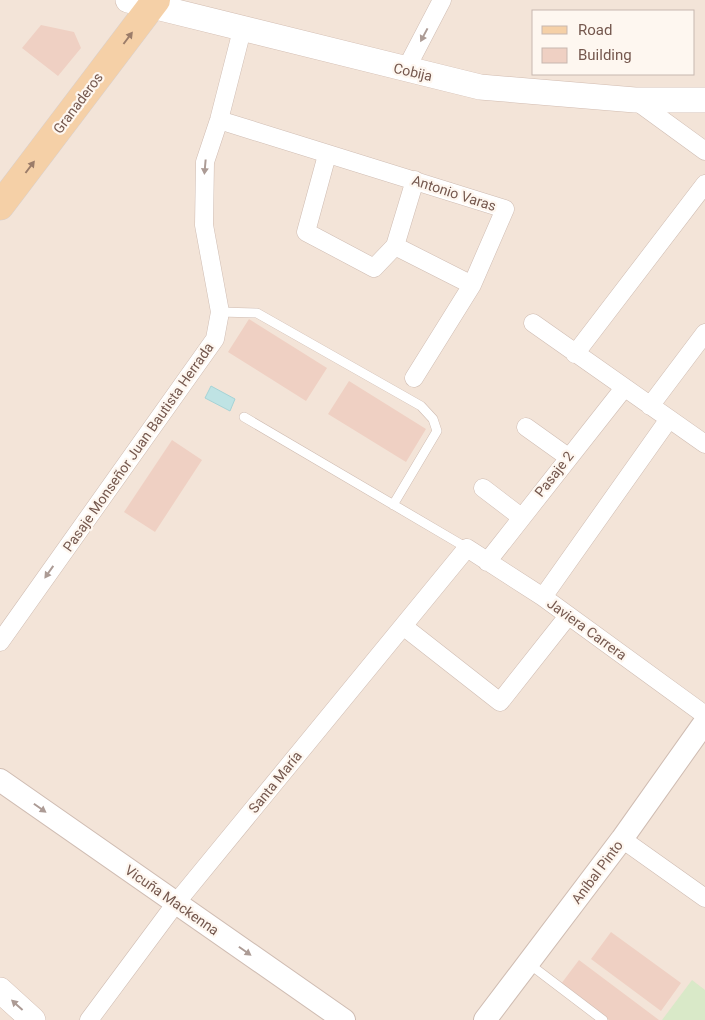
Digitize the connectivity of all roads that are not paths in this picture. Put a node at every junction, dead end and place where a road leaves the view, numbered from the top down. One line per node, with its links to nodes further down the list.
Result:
1 (442, 0): 4 (street, one-way to 4)
2 (145, 2): 3 (main road, Cobija); 12 (main road, Granaderos, one-way to 2)
3 (242, 30): 4 (main road, Cobija); 7 (street, Pasaje Monseñor Juan Bautista Herrada)
4 (406, 70): 5 (main road, Cobija)
5 (635, 100): 6 (main road, Cobija); 8 (street)
6 (705, 100)
7 (219, 120): 9 (street, Antonio Varas); 15 (street, Pasaje Monseñor Juan Bautista Herrada, one-way to 15)
8 (705, 150)
9 (327, 155): 10 (street, Antonio Varas); 13 (street)
10 (415, 180): 13 (street); 14 (street, Antonio Varas)
11 (705, 184): 18 (street)
12 (0, 206)
13 (395, 246): 14 (street)
14 (472, 285): 19 (street, Antonio Varas)
15 (220, 312): 28 (lane); 35 (street, Pasaje Monseñor Juan Bautista Herrada, one-way to 35)
16 (533, 323): 18 (street)
17 (705, 333): 21 (street)
18 (575, 354): 20 (street)
19 (414, 378)
20 (624, 388): 21 (street); 26 (street, Pasaje 2)
21 (650, 406): 23 (street)
22 (244, 417): 28 (lane)
23 (669, 419): 25 (street); 32 (street)
24 (526, 427): 26 (street)
25 (705, 444)
26 (568, 457): 29 (street, Pasaje 2)
27 (483, 488): 29 (street)
28 (394, 505): 30 (lane)
29 (521, 517): 31 (street, Pasaje 2)
30 (467, 548): 31 (street, Javiera Carrera); 34 (street, Santa María)
31 (487, 562): 32 (street, Javiera Carrera)
32 (543, 597): 33 (street, Javiera Carrera)
33 (568, 616): 34 (street); 36 (street, Javiera Carrera)
34 (403, 626): 41 (street, Santa María)
35 (0, 642)
36 (705, 715)
37 (705, 722): 39 (street, Aníbal Pinto)
38 (0, 780): 41 (street, Vicuña Mackenna, one-way to 41)
39 (622, 839): 40 (street); 42 (street, Aníbal Pinto)
40 (705, 898)
41 (176, 903): 45 (street, Santa María); 46 (street, Vicuña Mackenna, one-way to 46)
42 (528, 963): 47 (street, Aníbal Pinto); 48 (lane)
43 (0, 990): 44 (main road, one-way to 43)
44 (33, 1020)
45 (89, 1020)
46 (344, 1020)
47 (485, 1020)
48 (603, 1020)

